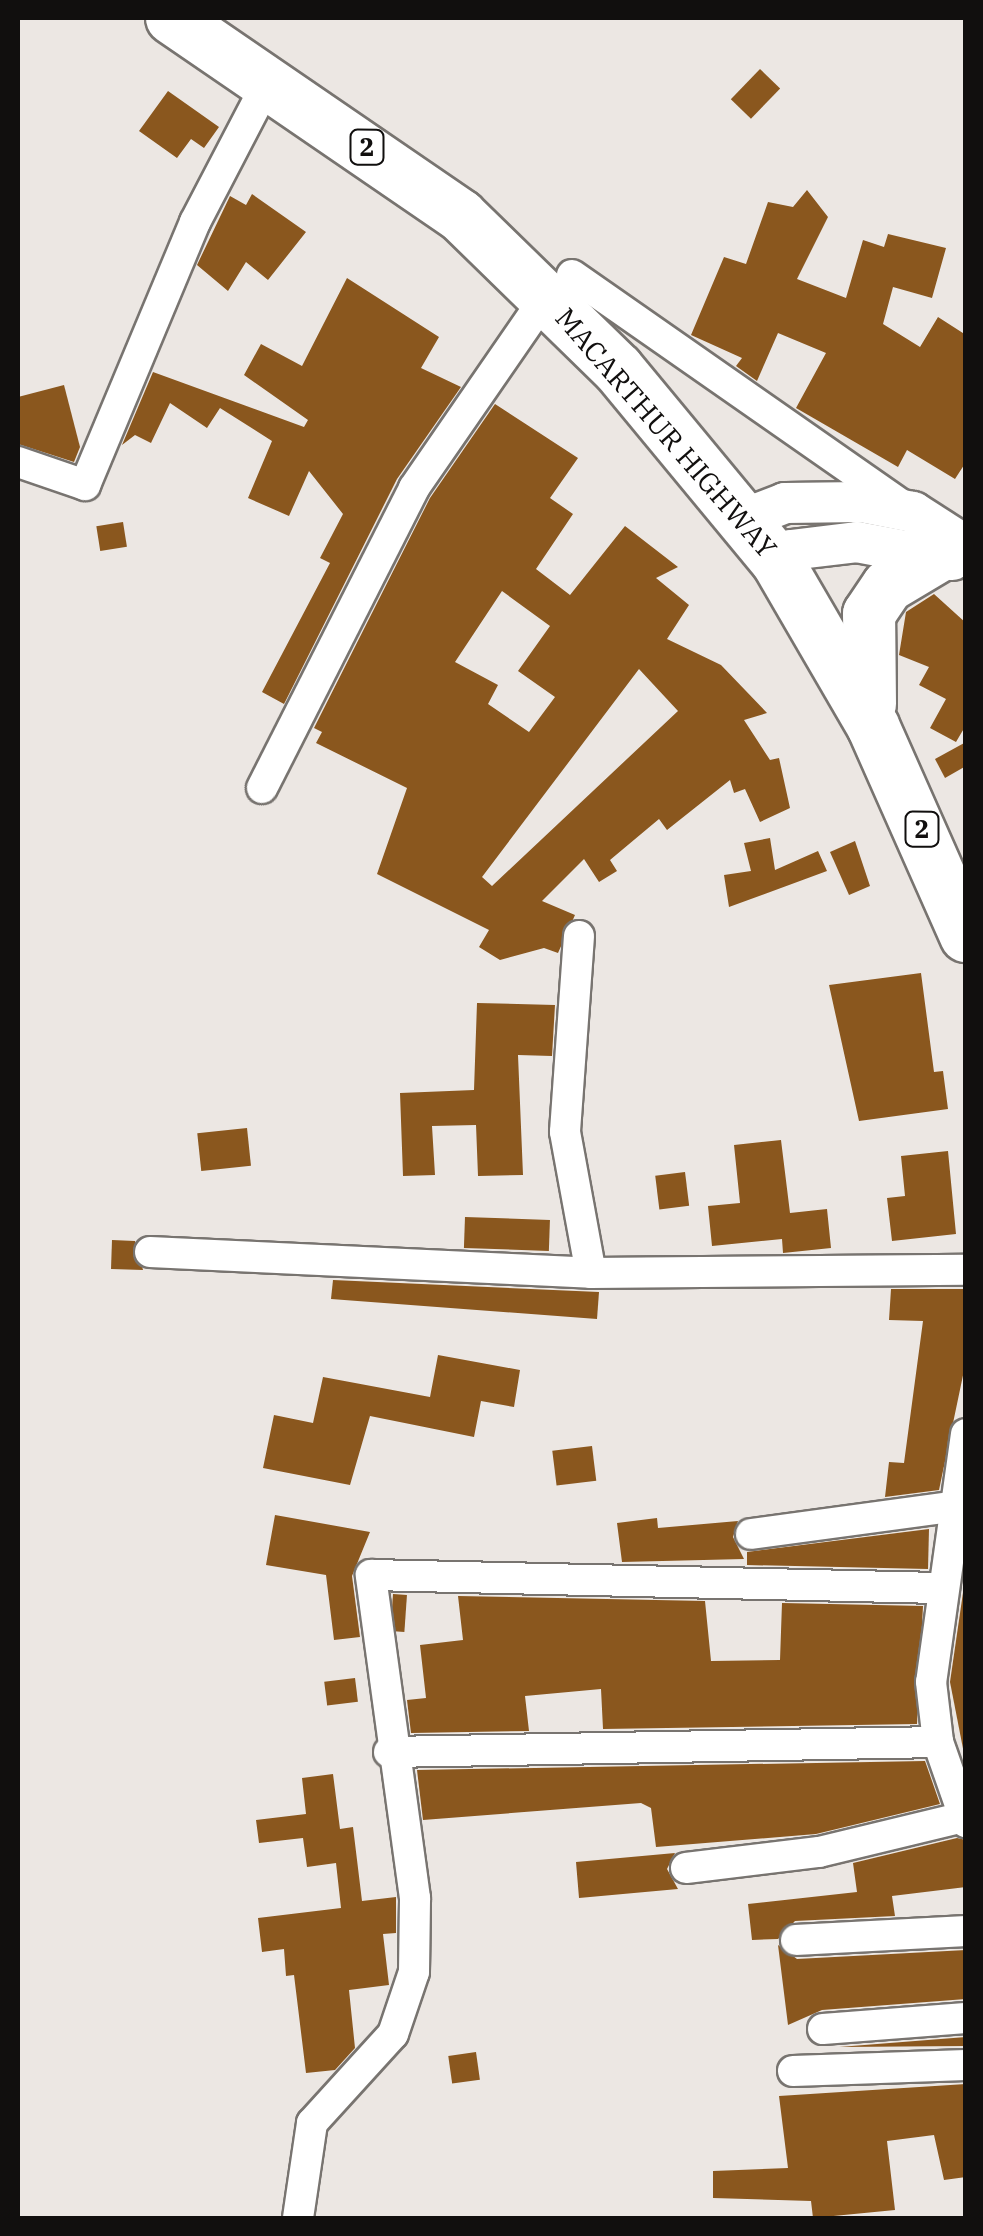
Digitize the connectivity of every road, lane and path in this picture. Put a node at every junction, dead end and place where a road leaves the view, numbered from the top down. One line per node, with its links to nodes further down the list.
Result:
1 (172, 18): 2 (highway, MACARTHUR HIGHWAY / 2)
2 (268, 82): 3 (highway, MACARTHUR HIGHWAY / 2); 4 (street)
3 (560, 285): 5 (highway, MACARTHUR HIGHWAY / 2); 6 (street); 9 (street)
4 (18, 462)
5 (744, 518): 6 (main road); 7 (highway, MACARTHUR HIGHWAY / 2)
6 (945, 544): 7 (main road); 8 (highway)
7 (777, 561): 8 (highway, MACARTHUR HIGHWAY / 2)
8 (873, 726): 11 (highway, MACARTHUR HIGHWAY / 2)
9 (262, 788)
10 (579, 936): 14 (street)
11 (966, 936)
12 (150, 1252): 14 (street)
13 (966, 1270): 14 (street)
14 (591, 1273)
15 (966, 1434): 16 (street)
16 (951, 1507): 17 (street); 18 (street)
17 (751, 1534)
18 (938, 1588): 19 (street); 20 (street)
19 (938, 1742): 20 (street); 21 (street)
20 (389, 1752): 29 (street)
21 (965, 1819): 22 (street)
22 (686, 1868)
23 (966, 1931): 24 (street)
24 (796, 1940)
25 (966, 2018): 26 (street)
26 (823, 2029)
27 (966, 2065): 28 (street)
28 (793, 2070)
29 (298, 2218)

